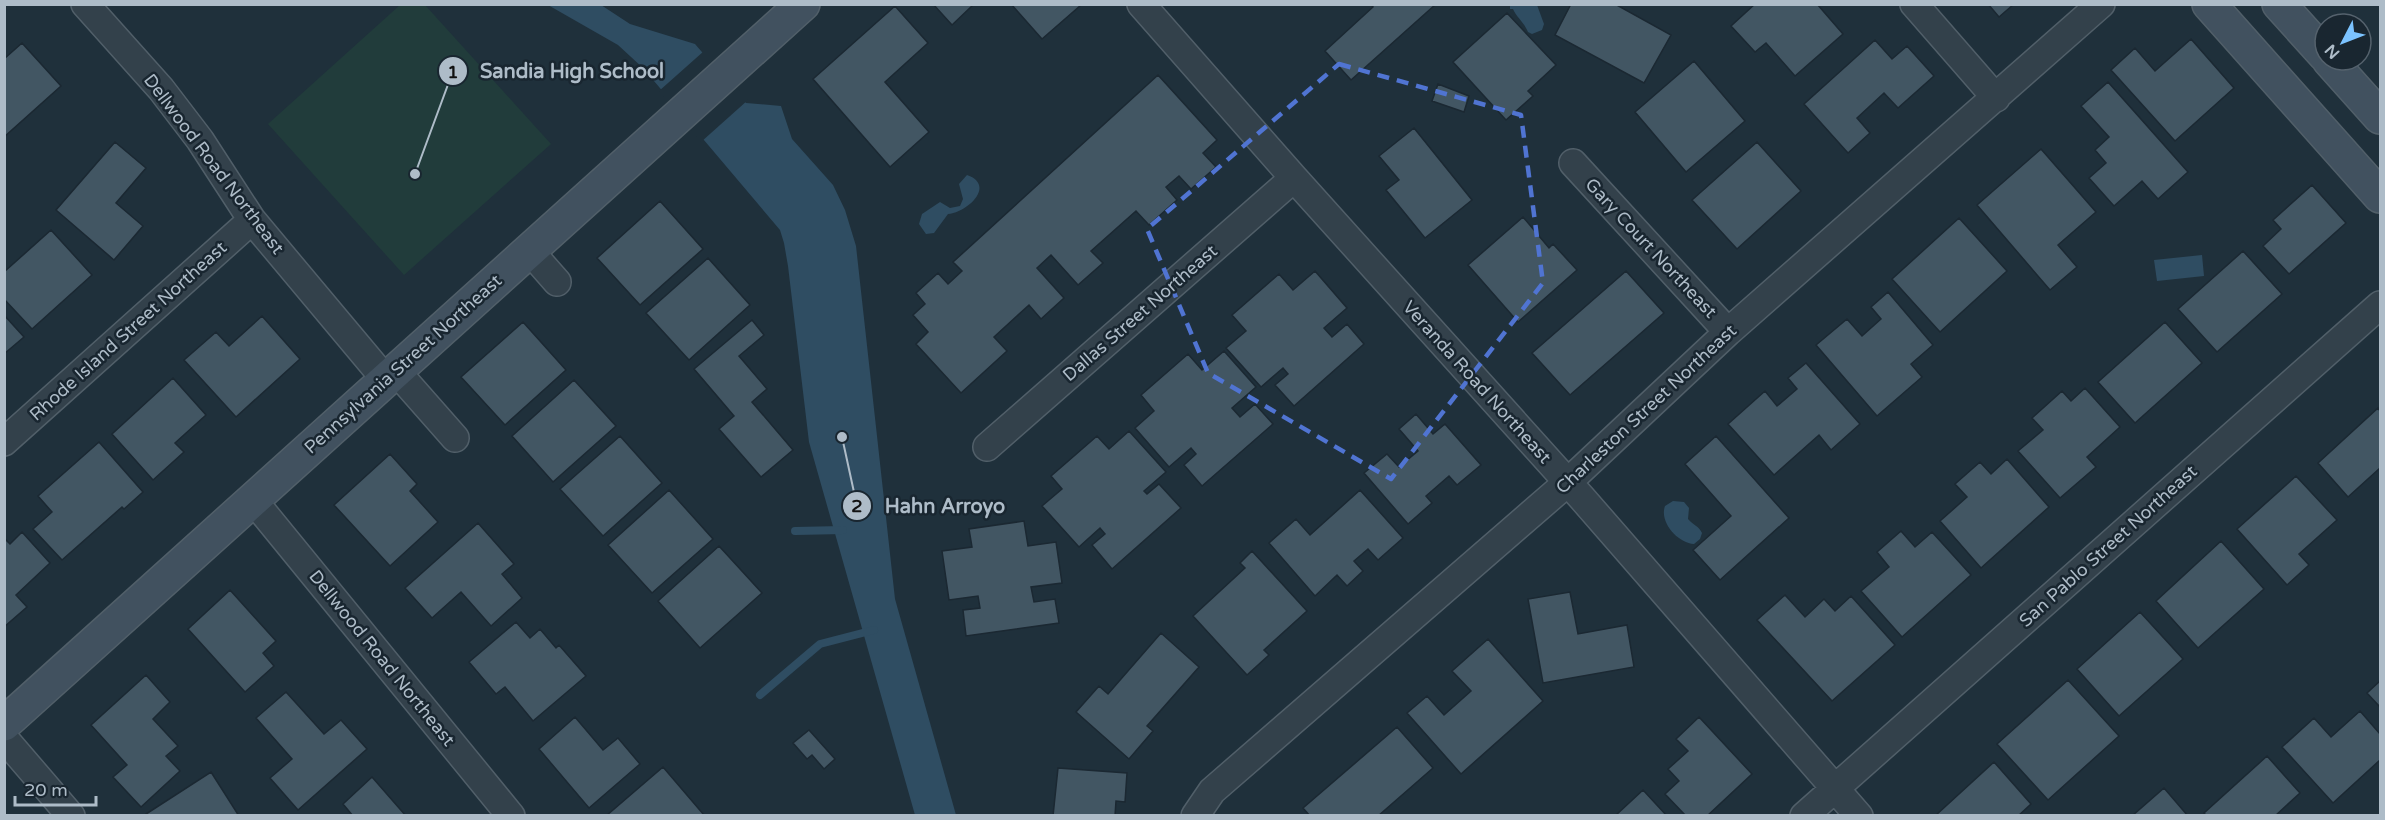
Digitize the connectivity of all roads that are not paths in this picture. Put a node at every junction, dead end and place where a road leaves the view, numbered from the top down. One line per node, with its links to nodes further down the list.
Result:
1 (85, 4): 15 (street, Dellwood Road Northeast)
2 (803, 4): 16 (street, Pennsylvania Street Northeast)
3 (1141, 4): 13 (street, Veranda Road Northeast)
4 (1914, 4): 10 (street)
5 (2101, 4): 10 (street, Charleston Street Northeast)
6 (2209, 4): 14 (street)
7 (2279, 4): 8 (street)
8 (2313, 42)
9 (2340, 72): 11 (street)
10 (1996, 98): 19 (street, Charleston Street Northeast)
11 (2380, 117)
12 (1573, 163): 19 (street, Gary Court Northeast)
13 (1294, 178): 23 (street, Dallas Street Northeast); 24 (street, Veranda Road Northeast)
14 (2380, 196)
15 (252, 220): 20 (street, Dellwood Road Northeast); 22 (street, Rhode Island Street Northeast)
16 (529, 249): 17 (street); 20 (street, Pennsylvania Street Northeast)
17 (557, 282)
18 (2380, 305): 28 (street, San Pablo Street Northeast)
19 (1728, 332): 24 (street, Charleston Street Northeast)
20 (391, 375): 21 (street, Dellwood Road Northeast); 25 (street, Pennsylvania Street Northeast)
21 (455, 438)
22 (4, 442)
23 (987, 447)
24 (1568, 482): 28 (street, Veranda Road Northeast); 31 (street, Charleston Street Northeast)
25 (253, 500): 26 (street, Pennsylvania Street Northeast); 30 (street, Dellwood Road Northeast)
26 (4, 724)
27 (4, 738): 29 (street)
28 (1835, 788): 32 (street, San Pablo Street Northeast); 33 (street, Veranda Road Northeast)
29 (71, 816)
30 (511, 816)
31 (1195, 816)
32 (1804, 816)
33 (1859, 816)

